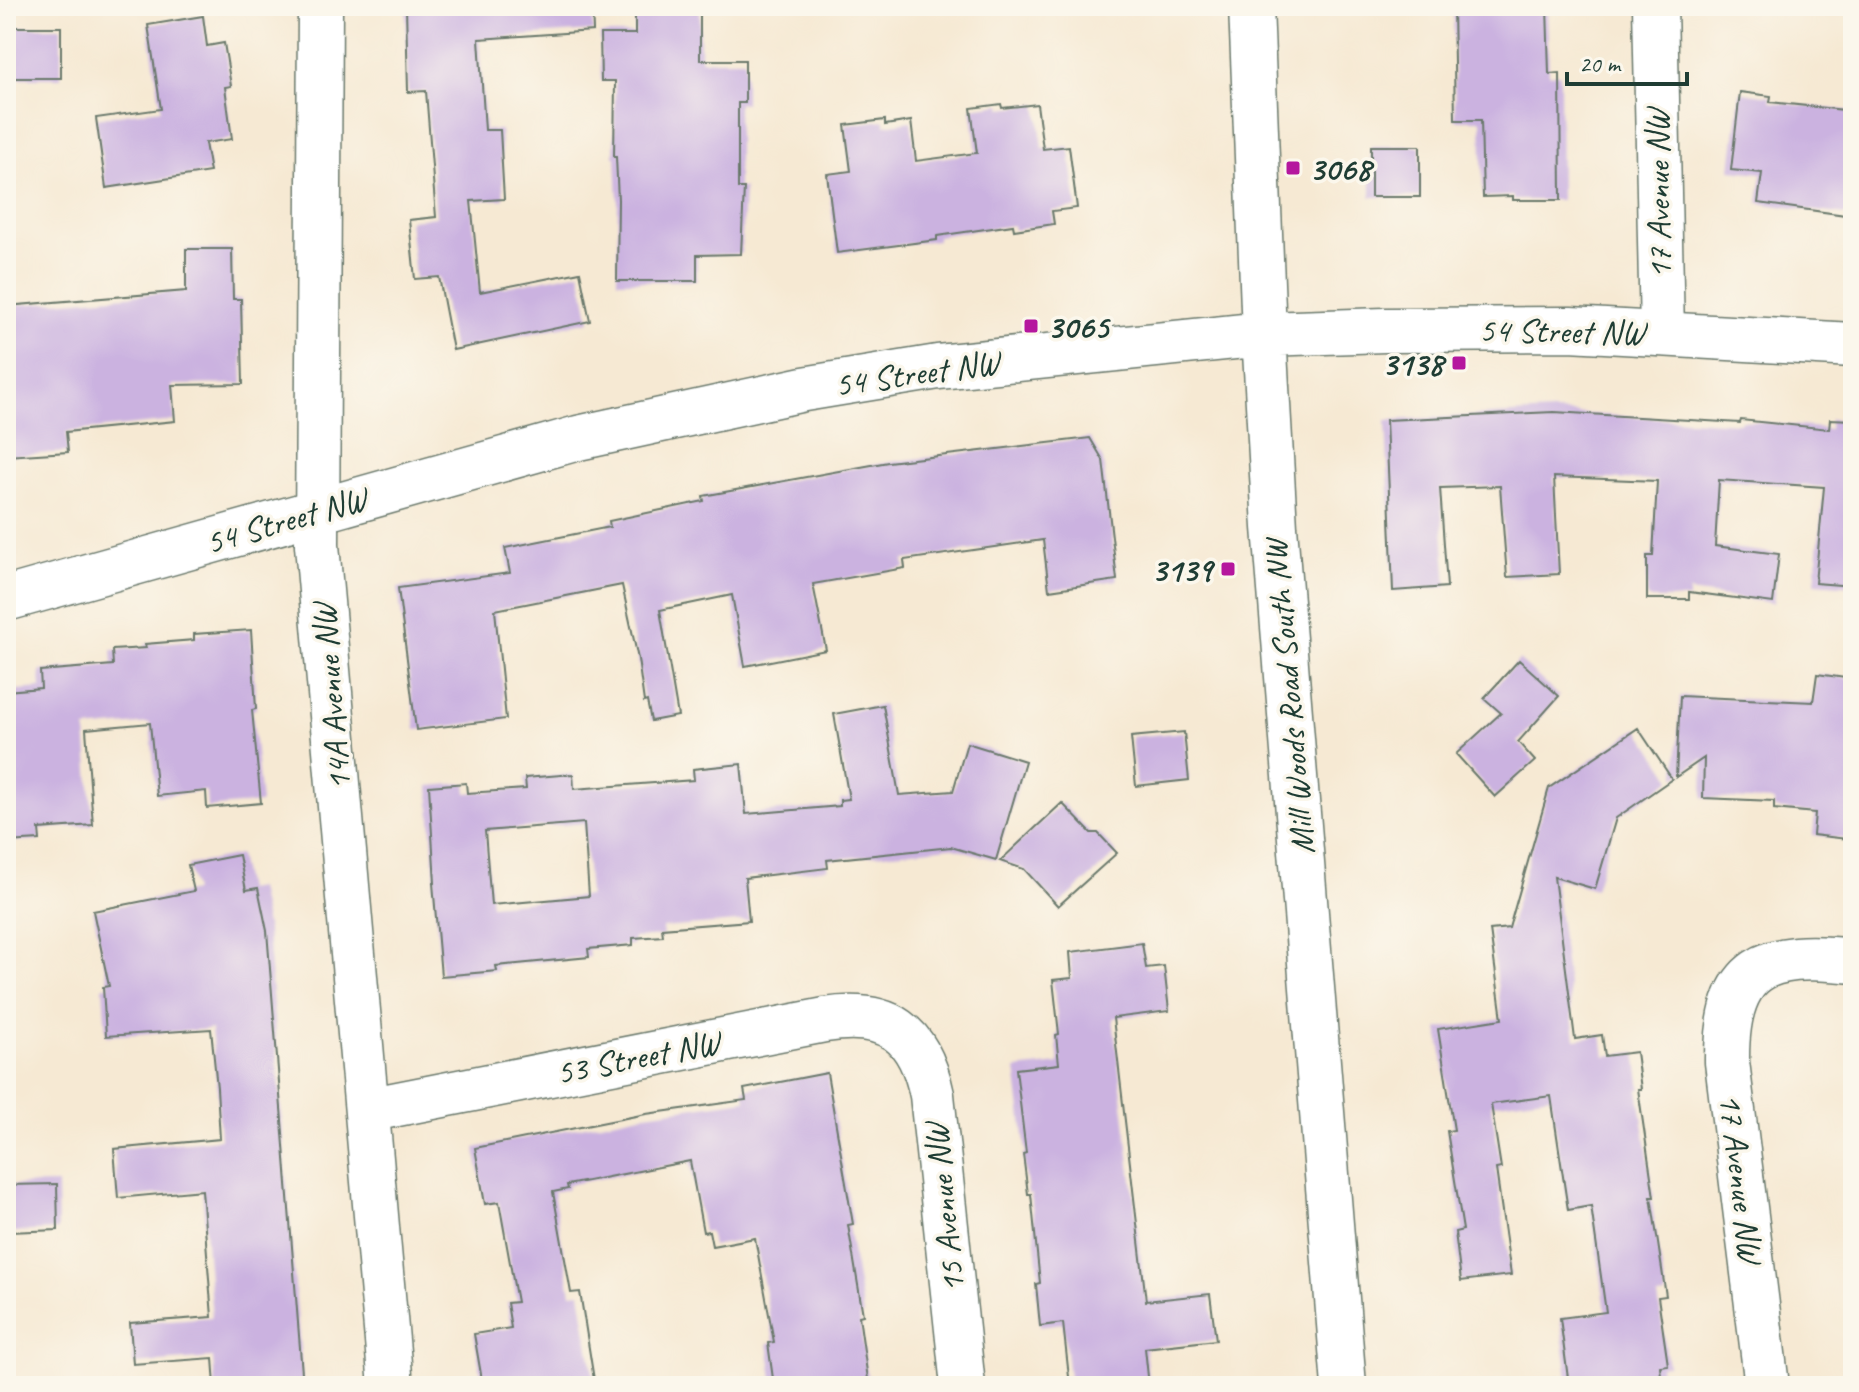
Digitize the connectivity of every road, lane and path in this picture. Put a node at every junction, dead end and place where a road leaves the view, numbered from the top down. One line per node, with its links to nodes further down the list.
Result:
1 (320, 6): 7 (street, 14A Avenue NW)
2 (1251, 6): 5 (street, Mill Woods Road South NW)
3 (1655, 6): 4 (street, 17 Avenue NW)
4 (1662, 333): 5 (street, 54 Street NW); 6 (street, 54 Street NW)
5 (1264, 334): 7 (street, 54 Street NW); 14 (street, Mill Woods Road South NW)
6 (1853, 345)
7 (318, 510): 8 (street, 54 Street NW); 11 (street, 14A Avenue NW)
8 (6, 599)
9 (1853, 961): 15 (street, 17 Avenue NW)
10 (906, 1036): 11 (street, 53 Street NW); 13 (street, 15 Avenue NW)
11 (367, 1110): 12 (street, 14A Avenue NW)
12 (391, 1386)
13 (963, 1386)
14 (1344, 1386)
15 (1767, 1386)

